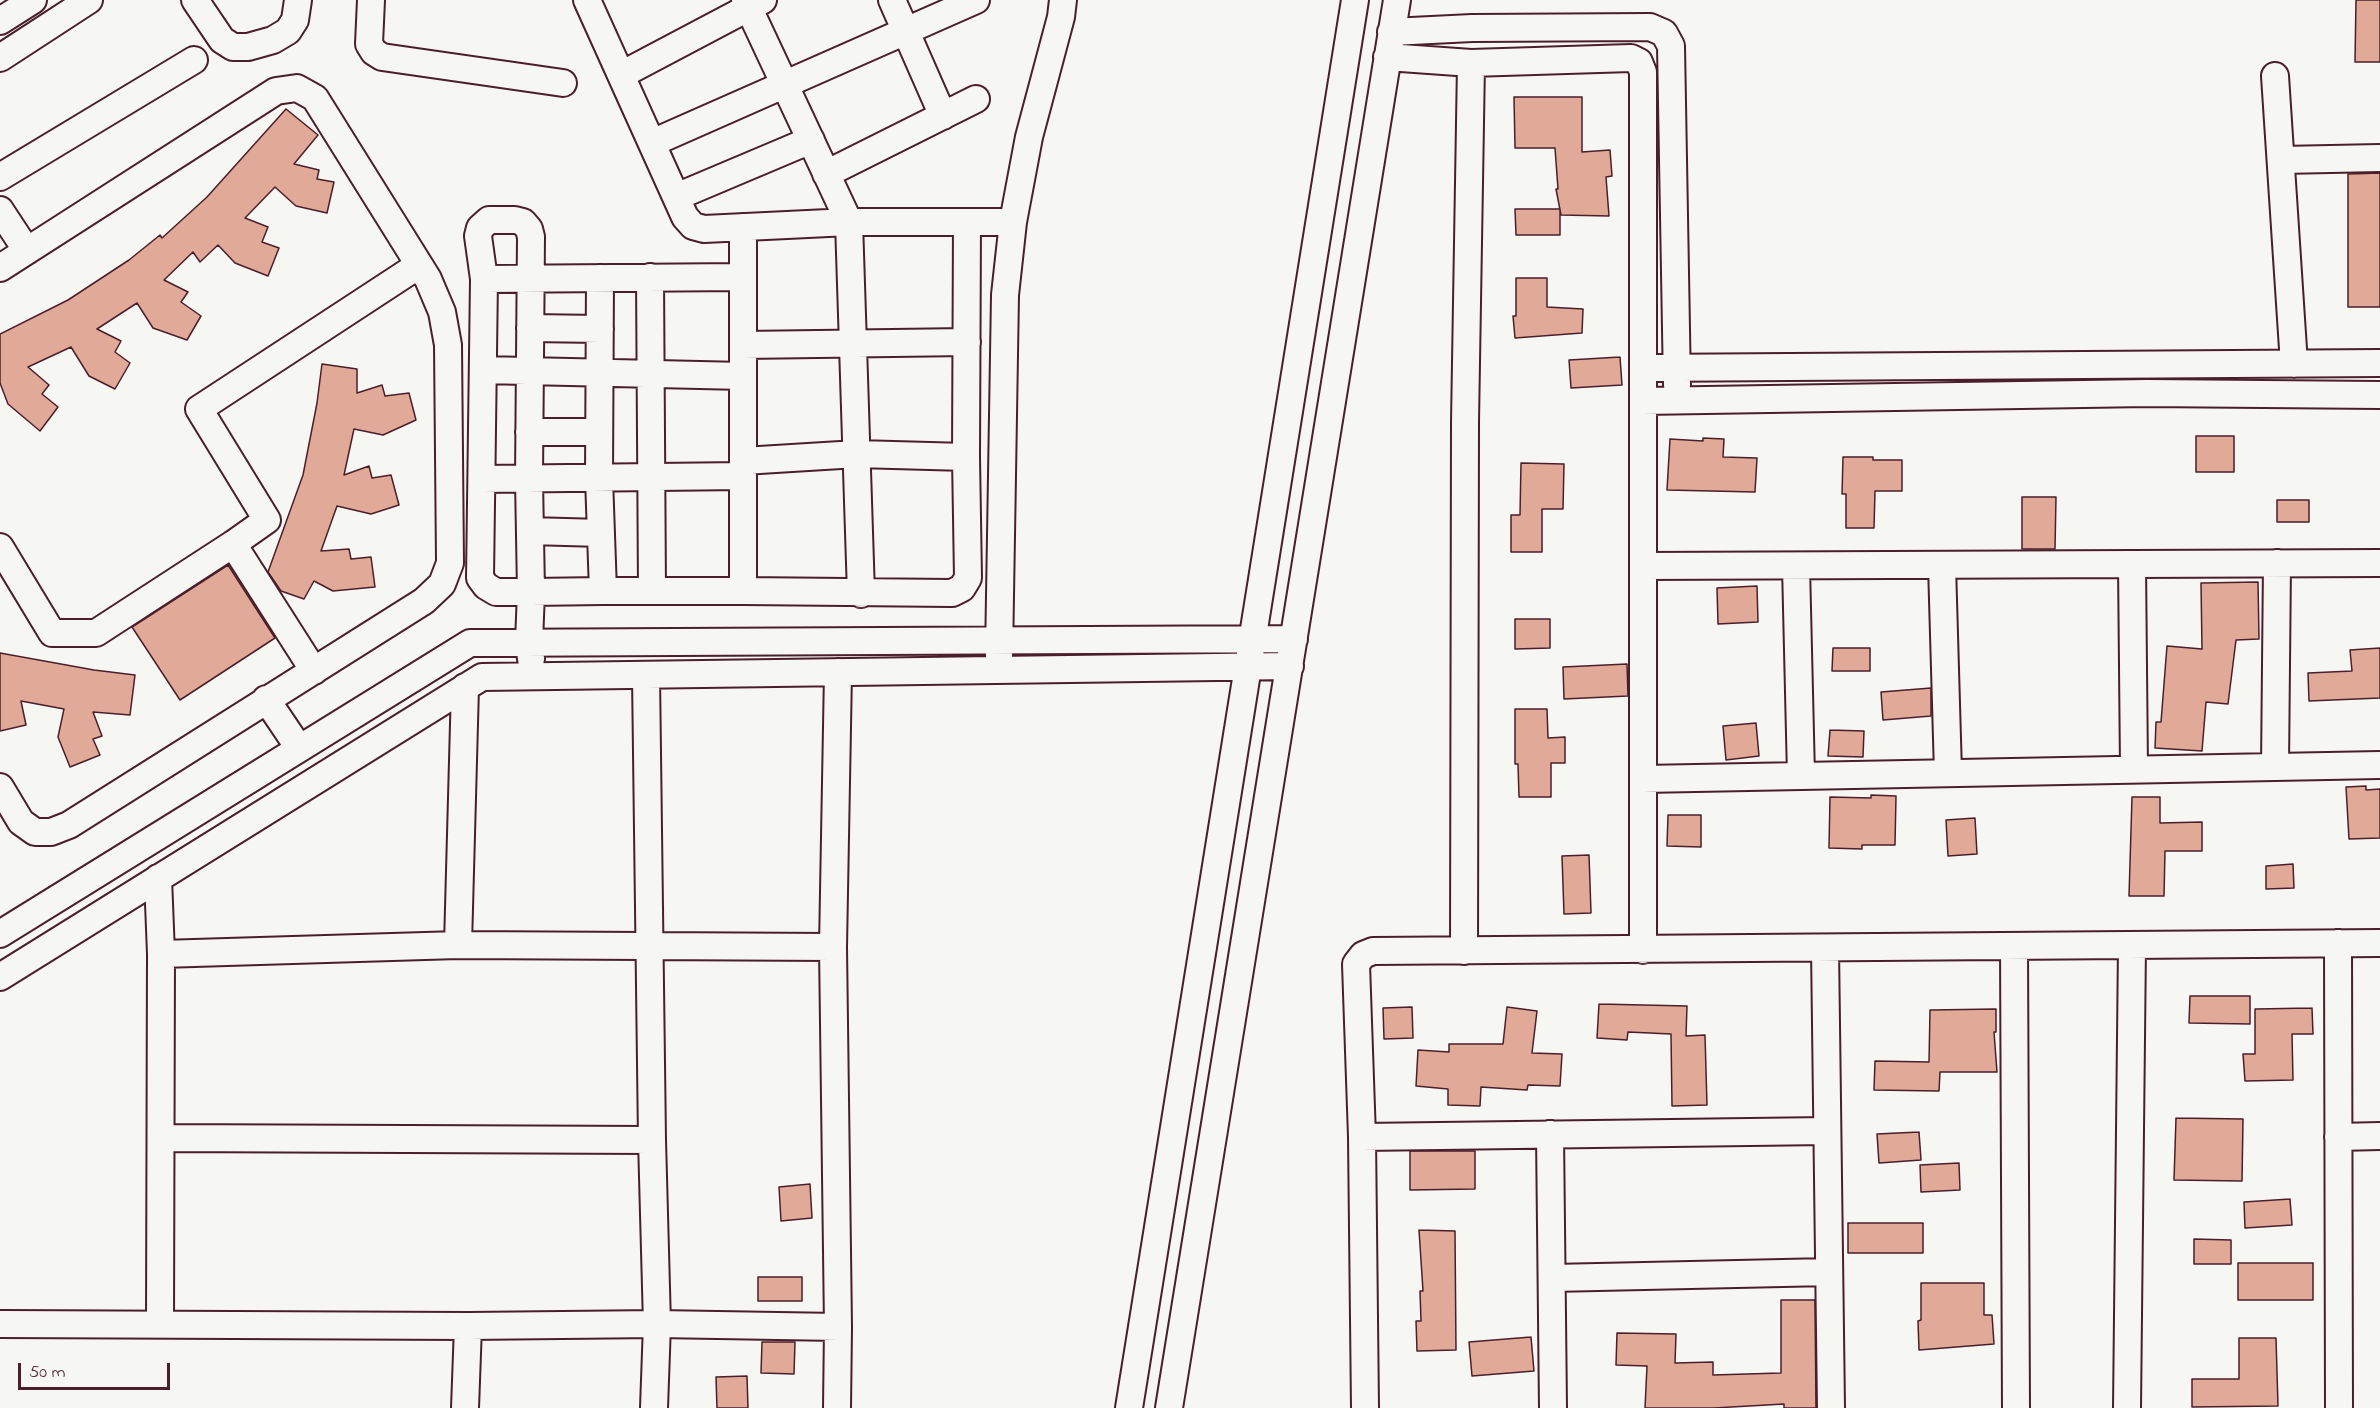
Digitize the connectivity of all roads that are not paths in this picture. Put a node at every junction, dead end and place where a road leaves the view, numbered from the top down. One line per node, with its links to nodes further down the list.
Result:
1 (89, 0): 15 (street)
2 (195, 0): 3 (street)
3 (298, 0)
4 (371, 0): 21 (street)
5 (587, 0): 19 (street)
6 (892, 0): 12 (street)
7 (976, 0): 12 (street)
8 (1062, 0): 35 (street)
9 (1355, 0): 88 (street)
10 (1397, 0): 14 (street)
11 (752, 3): 19 (street); 22 (street)
12 (906, 32): 22 (street); 24 (street)
13 (1664, 33): 14 (street); 17 (street); 54 (street)
14 (1389, 44): 18 (street); 89 (street)
15 (0, 58)
16 (194, 60): 30 (street)
17 (1639, 62): 18 (street); 53 (street)
18 (1471, 63): 120 (street)
19 (621, 75): 26 (street)
20 (2275, 76): 28 (street)
21 (563, 83)
22 (785, 83): 25 (street); 26 (street)
23 (976, 99): 24 (street)
24 (943, 116): 29 (street)
25 (811, 140): 29 (street); 31 (street)
26 (652, 143): 31 (street)
27 (2380, 158): 28 (street)
28 (2281, 160): 51 (street)
29 (826, 174): 33 (street)
30 (0, 177)
31 (676, 197): 36 (street)
32 (0, 210): 37 (street)
33 (849, 222): 34 (street); 36 (street); 47 (street)
34 (967, 222): 35 (street); 48 (street)
35 (1013, 222): 90 (street)
36 (743, 227): 40 (street)
37 (27, 251): 38 (street); 39 (street)
38 (419, 265): 75 (street); 95 (street)
39 (0, 268)
40 (743, 277): 43 (street); 49 (street)
41 (530, 278): 42 (street); 44 (street); 44 (street); 45 (street)
42 (600, 278): 43 (street); 46 (street)
43 (650, 278): 58 (street)
44 (484, 279): 55 (street)
45 (530, 328): 46 (street); 56 (street)
46 (600, 329): 57 (street)
47 (853, 342): 48 (street); 49 (street); 66 (street)
48 (967, 342): 67 (street)
49 (743, 345): 59 (street)
50 (2380, 363): 52 (street)
51 (2294, 364): 52 (street); 54 (street)
52 (2333, 364): 60 (street)
53 (1643, 368): 54 (street); 63 (street)
54 (1677, 368): 62 (street)
55 (483, 370): 56 (street); 71 (street)
56 (529, 371): 57 (street); 64 (street)
57 (600, 373): 58 (street); 65 (street)
58 (652, 374): 59 (street); 69 (street)
59 (743, 376): 68 (street)
60 (2333, 395): 61 (street); 62 (street)
61 (2380, 395)
62 (1677, 400): 63 (street)
63 (1643, 401): 81 (street)
64 (529, 432): 65 (street); 72 (street)
65 (599, 432): 70 (street)
66 (857, 454): 67 (street); 68 (street); 87 (street)
67 (966, 457): 87 (street)
68 (743, 469): 69 (street); 85 (street)
69 (652, 477): 70 (street); 84 (street)
70 (599, 478): 72 (street); 74 (street)
71 (482, 479): 72 (street); 86 (street)
72 (529, 479): 73 (street)
73 (530, 531): 74 (street); 86 (street)
74 (602, 533): 83 (street)
75 (233, 544): 76 (street); 95 (street)
76 (0, 547)
77 (2380, 562): 78 (street)
78 (2277, 563): 79 (street); 103 (street)
79 (2132, 564): 80 (street); 104 (street)
80 (1942, 565): 82 (street); 105 (street)
81 (1643, 566): 82 (street); 107 (street)
82 (1796, 566): 106 (street)
83 (603, 591): 84 (street); 86 (street)
84 (652, 591): 85 (street)
85 (742, 591): 87 (street)
86 (531, 592): 91 (street)
87 (861, 594)
88 (1253, 639): 89 (street); 90 (street); 92 (street)
89 (1294, 639): 93 (street)
90 (1001, 640): 91 (street); 94 (street)
91 (529, 642): 98 (street); 101 (street)
92 (1248, 666): 93 (street); 94 (street); 140 (street)
93 (1290, 666): 141 (street)
94 (998, 670): 96 (street)
95 (314, 671): 100 (street)
96 (838, 672): 97 (street); 116 (street)
97 (646, 675): 98 (street); 117 (street)
98 (532, 676): 99 (street)
99 (465, 687): 109 (street); 113 (street)
100 (266, 699): 101 (street); 108 (street)
101 (299, 748): 110 (street)
102 (2380, 765): 103 (street)
103 (2275, 767): 104 (street)
104 (2134, 769): 105 (street)
105 (1948, 773): 106 (street)
106 (1801, 776): 107 (street)
107 (1643, 779): 119 (street)
108 (0, 787)
109 (158, 878): 121 (street); 122 (street)
110 (0, 934)
111 (2338, 943): 112 (street); 114 (street); 127 (street)
112 (2380, 943)
113 (458, 945): 117 (street); 121 (street)
114 (2132, 945): 115 (street); 146 (street)
115 (2014, 946): 118 (street); 145 (street)
116 (833, 947): 117 (street); 136 (street)
117 (650, 948): 129 (street)
118 (1825, 948): 119 (street); 123 (street)
119 (1643, 950): 120 (street)
120 (1464, 951): 126 (street)
121 (161, 954): 128 (street)
122 (0, 977)
123 (1827, 1131): 124 (street); 130 (street)
124 (1550, 1134): 126 (street); 131 (street)
125 (2380, 1136): 127 (street)
126 (1362, 1137): 142 (street)
127 (2338, 1137): 147 (street)
128 (161, 1138): 129 (street); 133 (street)
129 (652, 1140): 134 (street)
130 (1829, 1272): 131 (street); 144 (street)
131 (1552, 1278): 143 (street)
132 (0, 1324): 133 (street)
133 (160, 1324): 135 (street)
134 (657, 1324): 135 (street); 136 (street); 138 (street)
135 (468, 1326): 137 (street)
136 (838, 1327): 139 (street)
137 (465, 1408)
138 (654, 1408)
139 (837, 1408)
140 (1129, 1408)
141 (1169, 1408)
142 (1365, 1408)
143 (1553, 1408)
144 (1831, 1408)
145 (2016, 1408)
146 (2127, 1408)
147 (2339, 1408)

